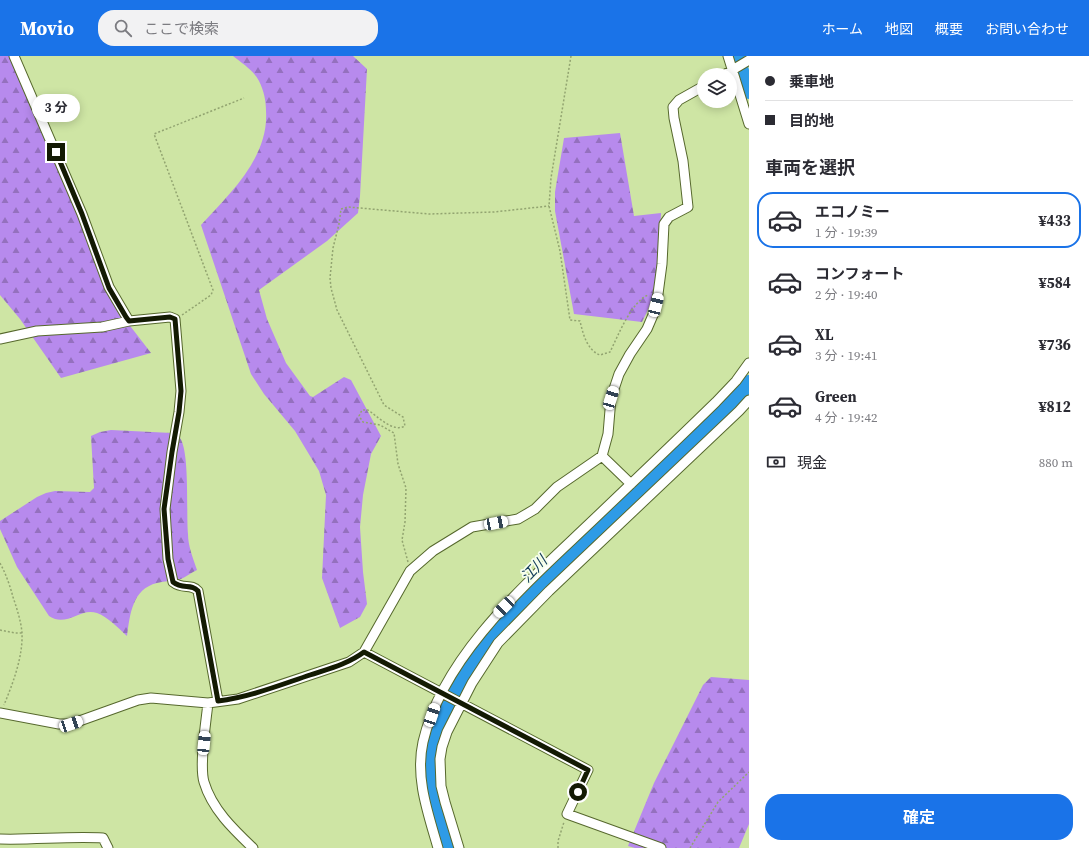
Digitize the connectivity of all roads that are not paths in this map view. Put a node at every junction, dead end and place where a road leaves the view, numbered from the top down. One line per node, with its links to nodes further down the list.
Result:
1 (14, 56): 9 (street)
2 (728, 56): 4 (street)
3 (748, 60): 5 (street)
4 (734, 68)
5 (736, 68)
6 (737, 80): 8 (street)
7 (697, 90): 13 (street)
8 (749, 124)
9 (129, 321): 10 (street); 17 (street)
10 (0, 339)
11 (749, 363): 14 (street)
12 (749, 400): 19 (street)
13 (602, 456): 14 (street); 15 (street)
14 (631, 484): 16 (street)
15 (364, 652): 16 (street); 17 (street)
16 (443, 694): 19 (street); 24 (street)
17 (218, 701): 18 (street)
18 (208, 703): 20 (street); 23 (street)
19 (459, 703): 25 (street); 26 (street)
20 (1, 709)
21 (0, 840): 22 (street)
22 (108, 848)
23 (253, 848)
24 (438, 848)
25 (459, 848)
26 (661, 848)

